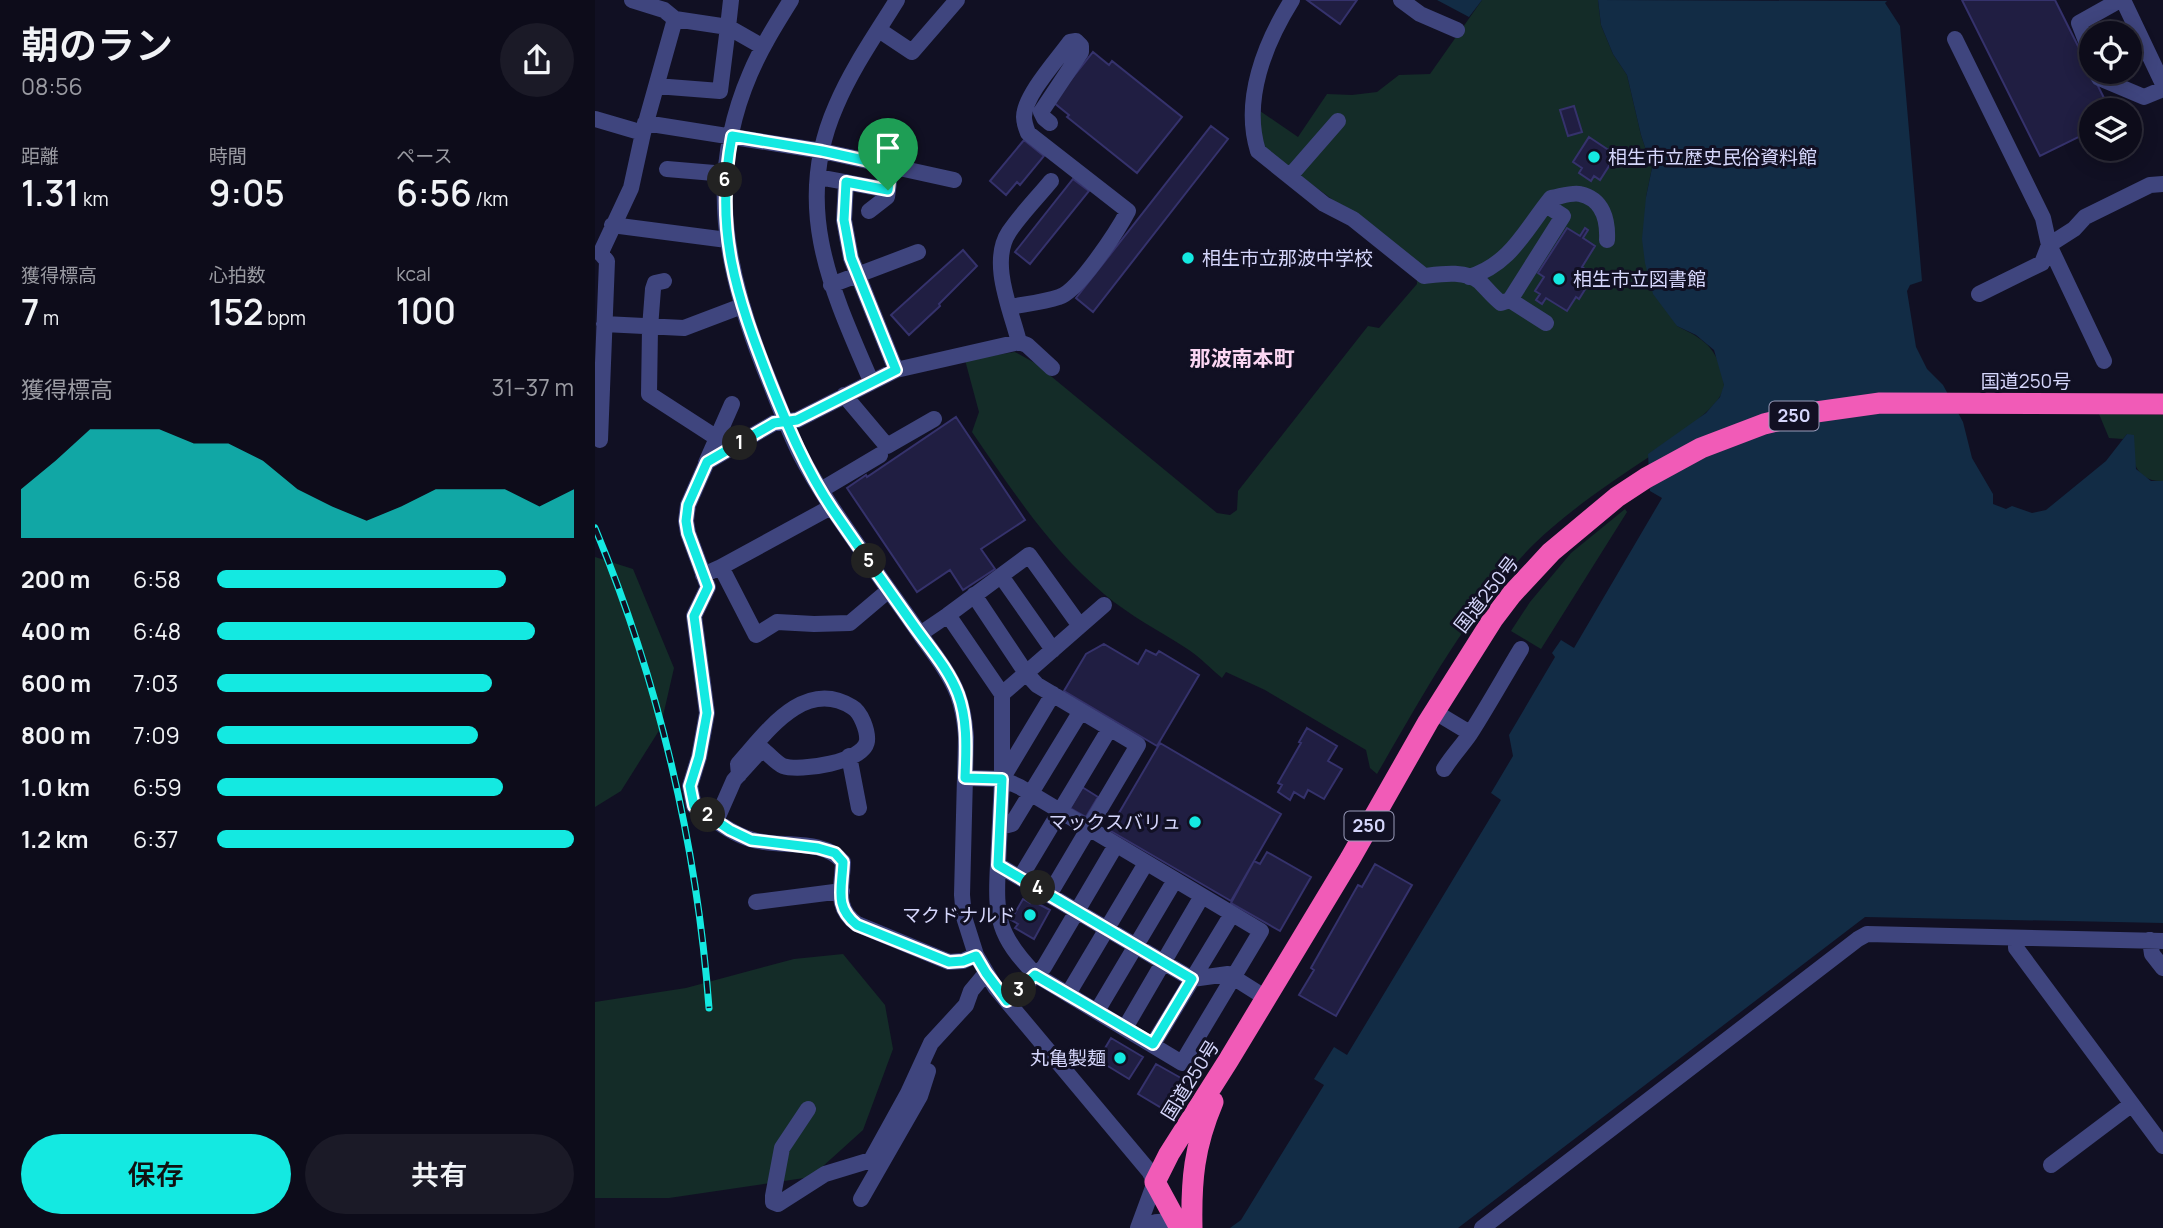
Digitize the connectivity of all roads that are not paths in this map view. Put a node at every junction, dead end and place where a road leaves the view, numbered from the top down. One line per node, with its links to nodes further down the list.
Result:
1 (632, 0): 9 (street)
2 (731, 0): 11 (street)
3 (791, 0): 15 (street)
4 (897, 0): 12 (street)
5 (957, 0): 12 (street)
6 (1292, 0): 28 (street)
7 (1401, 0): 13 (street)
8 (2121, 0): 10 (street); 18 (street)
9 (675, 19): 11 (street); 17 (street)
10 (2082, 21)
11 (728, 27): 15 (street); 17 (street)
12 (879, 30): 24 (street)
13 (1457, 30)
14 (1955, 39): 40 (street)
15 (763, 47): 23 (street)
16 (2113, 84): 18 (street)
17 (656, 86): 22 (street)
18 (2163, 86)
19 (595, 119): 22 (street)
20 (1338, 121): 28 (street)
21 (1050, 123): 49 (street)
22 (644, 128): 23 (street); 37 (street)
23 (732, 136): 24 (street); 27 (street)
24 (822, 151): 25 (street); 29 (street)
25 (891, 166): 30 (street); 34 (street)
26 (667, 169): 27 (street)
27 (726, 174): 38 (street)
28 (1290, 176): 43 (street)
29 (818, 177): 32 (street); 45 (street)
30 (954, 180)
31 (1051, 181): 49 (street)
32 (846, 182): 34 (street); 42 (street)
33 (2163, 184): 40 (street)
34 (888, 190): 36 (street)
35 (1546, 205): 39 (street); 43 (street); 47 (street)
36 (869, 211)
37 (612, 226): 38 (street); 51 (street)
38 (727, 240): 48 (street)
39 (1607, 240)
40 (2049, 245): 46 (street); 54 (street)
41 (919, 252): 42 (street)
42 (857, 275): 45 (street); 56 (street)
43 (1469, 276): 47 (street)
44 (664, 281): 52 (street)
45 (831, 285): 57 (street)
46 (1979, 294)
47 (1510, 300): 50 (street)
48 (742, 306): 52 (street); 62 (street)
49 (1010, 307): 53 (street)
50 (1545, 323)
51 (604, 324): 52 (street); 64 (street)
52 (650, 328): 63 (street)
53 (1019, 342): 55 (street); 56 (street)
54 (2104, 361)
55 (1052, 368)
56 (896, 370): 57 (street)
57 (871, 381): 58 (street)
58 (844, 395): 61 (street); 62 (street)
59 (732, 404): 63 (street)
60 (2163, 404): 84 (highway, 国道250号 / 250)
61 (935, 419)
62 (785, 421): 66 (street); 67 (street)
63 (717, 438): 66 (street)
64 (600, 440)
65 (880, 455): 67 (street)
66 (705, 465): 70 (street)
67 (821, 490): 68 (street)
68 (831, 507): 69 (street); 72 (street)
69 (721, 566): 70 (street); 72 (street)
70 (703, 575): 95 (street)
71 (1001, 576): 73 (street); 76 (street); 79 (street)
72 (889, 590): 77 (street)
73 (974, 595): 75 (street); 80 (street)
74 (1104, 606): 76 (street)
75 (948, 615): 77 (street); 81 (street)
76 (1080, 626): 79 (street)
77 (920, 634): 90 (street)
78 (1521, 649): 86 (street)
79 (1053, 650): 80 (street)
80 (1026, 673): 81 (street); 82 (street)
81 (1002, 694): 91 (street)
82 (1053, 694): 83 (street); 91 (street)
83 (1081, 711): 85 (street); 92 (street)
84 (1435, 712): 86 (street); 121 (highway, 国道250号 / 250)
85 (1110, 728): 94 (street); 97 (street)
86 (1470, 733): 88 (street)
87 (849, 756): 89 (street); 89 (street); 93 (street)
88 (1444, 769)
89 (739, 775): 95 (street)
90 (965, 778): 91 (street); 113 (street)
91 (1002, 779): 92 (street); 96 (street)
92 (1031, 794): 94 (street); 96 (street)
93 (859, 808)
94 (1061, 812): 97 (street); 101 (street)
95 (716, 821): 103 (street)
96 (1000, 827): 100 (street)
97 (1089, 829): 98 (street); 104 (street)
98 (1116, 845): 99 (street); 107 (street)
99 (1146, 863): 102 (street); 109 (street)
100 (998, 865): 101 (street); 117 (street)
101 (1020, 878): 104 (street)
102 (1175, 880): 105 (street); 112 (street)
103 (842, 891): 106 (street); 113 (street)
104 (1049, 895): 107 (street)
105 (1202, 896): 108 (street); 114 (street)
106 (756, 902)
107 (1078, 912): 109 (street); 117 (street)
108 (1232, 914): 118 (street); 119 (street)
109 (1107, 929): 112 (street); 120 (street)
110 (2016, 938): 111 (street); 128 (street); 137 (street)
111 (2156, 940): 115 (street)
112 (1135, 946): 114 (street); 123 (street)
113 (976, 956): 116 (street)
114 (1163, 962): 119 (street); 125 (street)
115 (2163, 968)
116 (986, 973): 122 (street); 124 (street)
117 (1035, 975): 120 (street); 122 (street)
118 (1234, 978): 119 (street); 121 (street); 126 (street)
119 (1192, 979): 126 (street)
120 (1068, 994): 123 (street)
121 (1266, 998): 127 (highway, 国道250号 / 250)
122 (1007, 1001): 132 (street)
123 (1097, 1011): 125 (street)
124 (954, 1018): 129 (street); 133 (street)
125 (1125, 1028): 126 (street)
126 (1153, 1044)
127 (1228, 1060): 132 (highway, 国道250号 / 250); 136 (highway, 250)
128 (2132, 1104): 130 (street); 131 (street)
129 (808, 1109)
130 (2163, 1146)
131 (2051, 1165)
132 (1155, 1182): 134 (street); 135 (highway)
133 (861, 1199)
134 (1140, 1228): 135 (street)
135 (1180, 1228)
136 (1192, 1228)
137 (1482, 1228)

